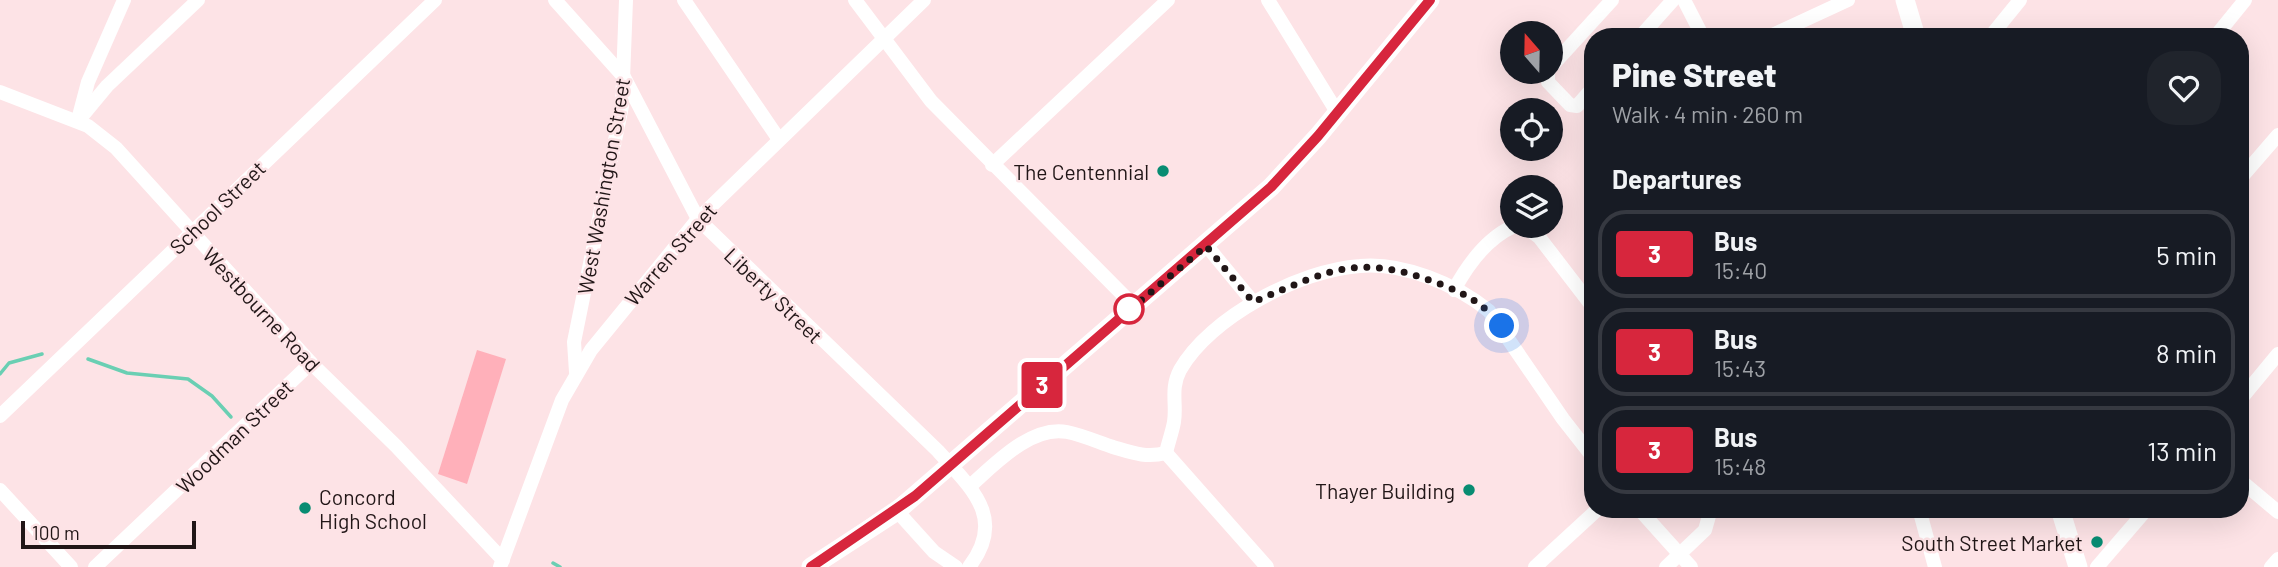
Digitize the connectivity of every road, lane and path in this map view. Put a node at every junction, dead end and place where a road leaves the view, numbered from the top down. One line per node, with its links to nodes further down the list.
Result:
1 (124, 0): 34 (street)
2 (198, 0): 34 (street)
3 (435, 0): 40 (street, School Street)
4 (555, 0): 29 (street, Liberty Street)
5 (626, 0): 29 (street, West Washington Street)
6 (684, 0): 35 (street)
7 (855, 0): 27 (street)
8 (924, 0): 27 (street, Warren Street)
9 (1168, 0): 37 (street)
10 (1268, 0): 33 (street)
11 (1430, 0): 33 (main road)
12 (1612, 0): 19 (street)
13 (1673, 0): 20 (street)
14 (1684, 0): 21 (street)
15 (1848, 0): 22 (street)
16 (1905, 0): 23 (main road)
17 (2020, 0): 24 (street)
18 (2245, 0): 25 (street)
19 (1587, 28)
20 (1648, 28)
21 (1698, 28)
22 (1787, 28)
23 (1913, 28)
24 (1997, 28)
25 (2222, 28)
26 (1584, 32): 28 (street)
27 (882, 39): 35 (street, Warren Street); 37 (street)
28 (1563, 55)
29 (624, 77): 39 (street, Liberty Street); 50 (street, West Washington Street)
30 (1553, 84): 32 (street)
31 (0, 92): 34 (street, Westbourne Road)
32 (1584, 98)
33 (1337, 112): 43 (main road)
34 (78, 121): 40 (street, Westbourne Road)
35 (778, 138): 39 (street, Warren Street)
36 (2275, 145): 38 (street)
37 (992, 165): 47 (street)
38 (2249, 166)
39 (698, 219): 50 (street, Warren Street); 55 (street, Liberty Street)
40 (192, 232): 49 (street, Westbourne Road); 52 (street, School Street)
41 (1500, 233): 44 (street)
42 (1540, 238): 45 (street)
43 (1206, 246): 46 (street); 47 (main road)
44 (1454, 289): 46 (street); 53 (street)
45 (1584, 296)
46 (1253, 302): 54 (street)
47 (1133, 305): 55 (main road)
48 (2278, 354): 51 (street)
49 (311, 363): 69 (street, Westbourne Road); 71 (street, Woodman Street)
50 (576, 372): 69 (street, Warren Street)
51 (2249, 389)
52 (0, 416)
53 (1584, 446)
54 (1166, 453): 56 (street); 75 (street)
55 (951, 466): 56 (street, Liberty Street); 59 (main road)
56 (970, 486): 74 (street, Liberty Street)
57 (2249, 488): 60 (street)
58 (0, 490): 70 (street)
59 (897, 511): 72 (main road); 73 (street)
60 (2278, 512)
61 (1588, 518): 76 (street)
62 (1646, 518): 68 (street)
63 (1708, 518): 68 (street)
64 (1921, 518): 79 (street)
65 (2063, 518): 80 (main road)
66 (2139, 518): 81 (street)
67 (2278, 559): 82 (street)
68 (1679, 561): 77 (street); 78 (street)
69 (501, 563)
70 (71, 567)
71 (96, 567)
72 (811, 567)
73 (956, 567)
74 (970, 567)
75 (1267, 567)
76 (1535, 567)
77 (1666, 567)
78 (1692, 567)
79 (1935, 567)
80 (2078, 567)
81 (2097, 567)
82 (2271, 567)

